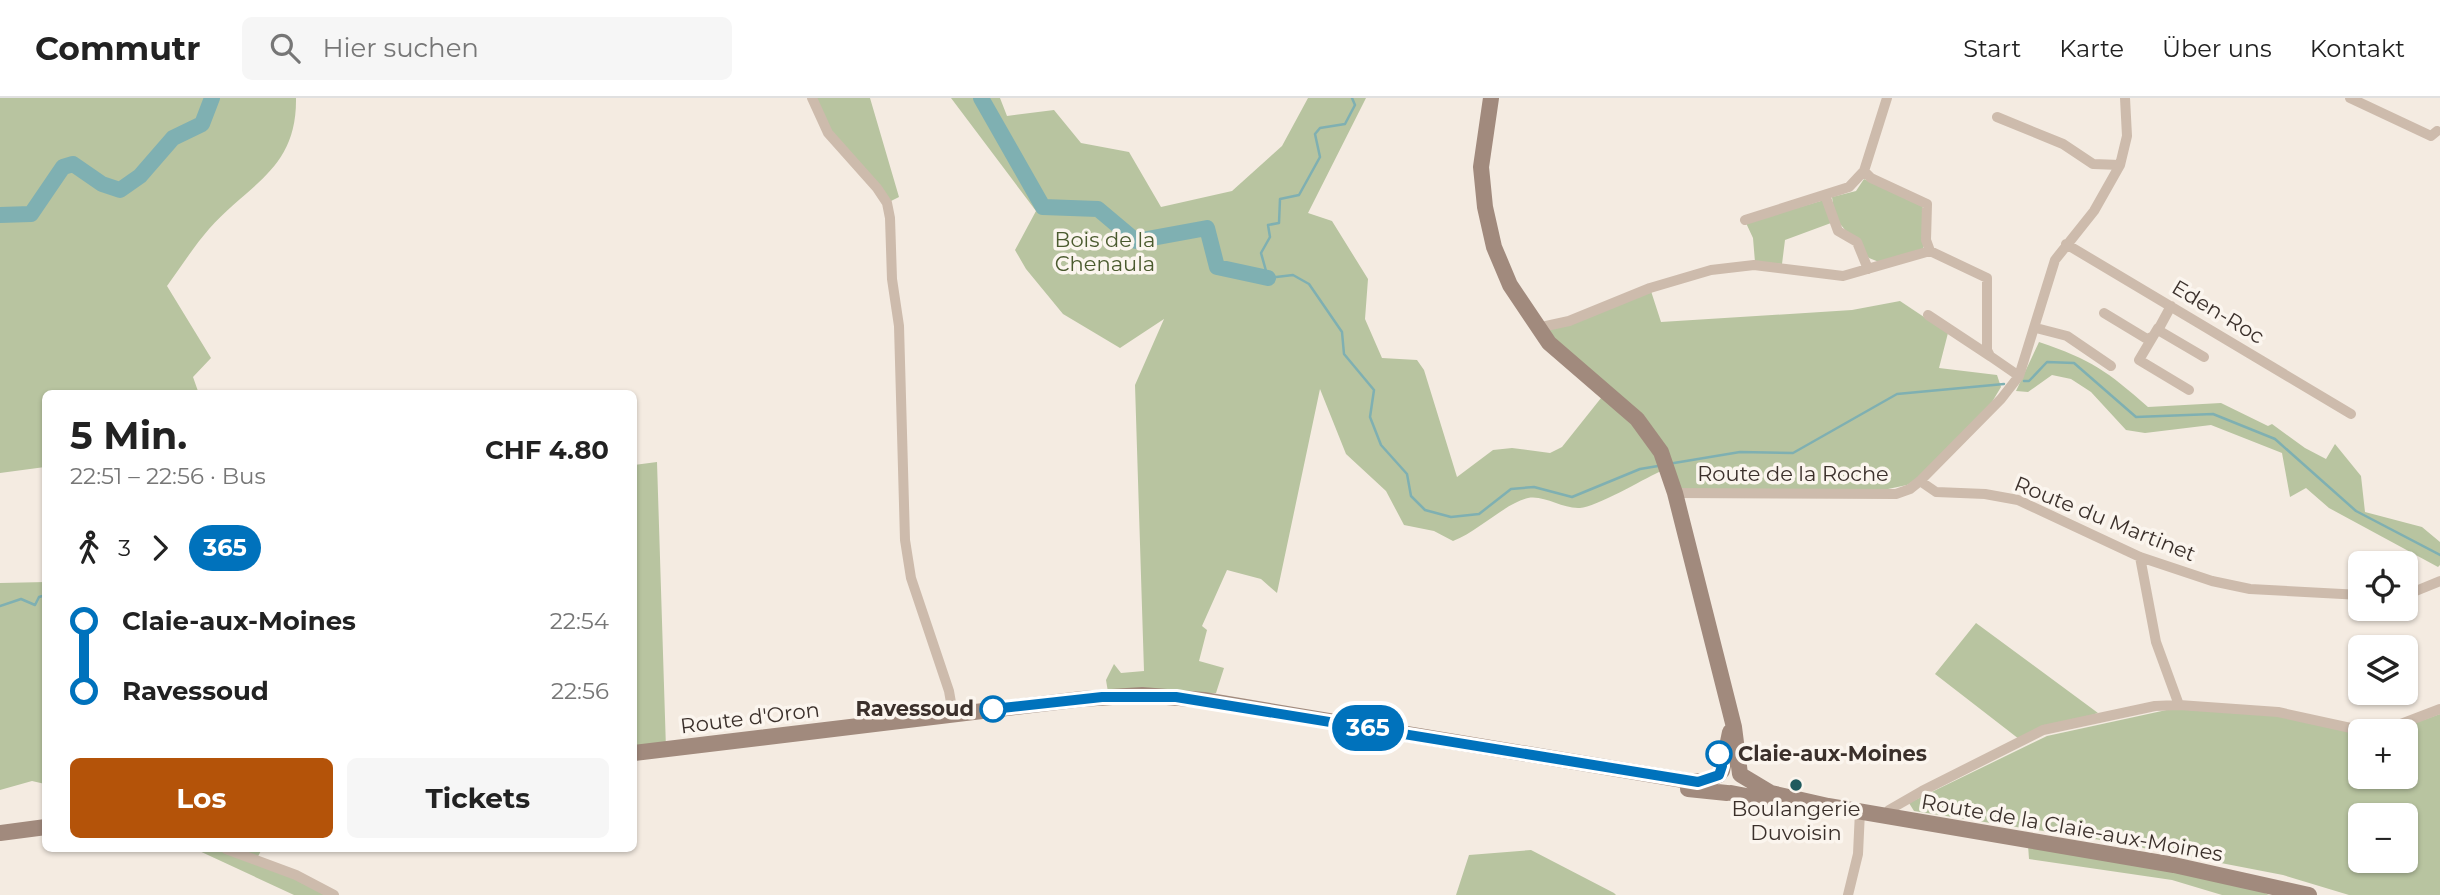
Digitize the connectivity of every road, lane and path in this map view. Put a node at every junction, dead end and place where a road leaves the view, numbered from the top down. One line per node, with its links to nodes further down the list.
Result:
1 (812, 98): 36 (street)
2 (1491, 98): 18 (main road)
3 (1887, 98): 9 (street)
4 (2125, 98): 8 (street, Route de la Roche)
5 (2350, 98): 7 (street)
6 (1997, 117): 8 (street)
7 (2437, 131)
8 (2120, 165): 12 (street, Route de la Roche)
9 (1864, 171): 10 (street); 13 (street)
10 (1825, 195): 11 (street); 14 (street)
11 (1745, 220)
12 (2066, 244): 15 (street, Eden-Roc); 19 (street, Route de la Roche)
13 (1930, 251): 14 (street); 21 (street)
14 (1868, 269): 18 (street)
15 (2171, 306): 20 (street); 26 (street, Eden-Roc)
16 (2104, 313): 20 (street)
17 (1928, 316): 21 (street)
18 (1537, 328): 28 (main road)
19 (2036, 328): 23 (street); 24 (street, Route de la Roche)
20 (2155, 332): 22 (street); 25 (street)
21 (1990, 356): 24 (street)
22 (2204, 357)
23 (2111, 366)
24 (2019, 376): 27 (street, Route de la Roche)
25 (2189, 390)
26 (2351, 414)
27 (1920, 481): 28 (street, Route de la Roche); 29 (street, Route du Martinet)
28 (1675, 493): 33 (main road)
29 (2140, 557): 32 (street, Route du Martinet); 34 (street)
30 (2440, 581): 31 (street)
31 (2418, 590)
32 (2348, 593)
33 (1728, 705): 42 (main road); 43 (main road)
34 (2179, 705): 39 (street); 47 (street)
35 (2440, 709): 37 (street)
36 (953, 714): 38 (main road, Route d'Oron); 41 (main road, Route d'Oron)
37 (2414, 719)
38 (1329, 722): 40 (main road, Route de la Claie-aux-Moines)
39 (2348, 728)
40 (1507, 752): 42 (main road, Route de la Claie-aux-Moines); 44 (main road, Route de la Claie-aux-Moines)
41 (637, 753)
42 (1721, 773): 43 (main road); 44 (main road)
43 (1741, 774): 44 (main road); 45 (main road, Route de la Claie-aux-Moines)
44 (1729, 793): 45 (main road, Route de la Claie-aux-Moines)
45 (1828, 806): 46 (main road, Route de la Claie-aux-Moines)
46 (1860, 811): 47 (main road, Route de la Claie-aux-Moines); 53 (street)
47 (1885, 815): 51 (main road, Route de la Claie-aux-Moines)
48 (42, 828): 49 (main road)
49 (0, 833)
50 (234, 852): 52 (street)
51 (2278, 891): 54 (main road, Route de la Claie-aux-Moines)
52 (334, 895)
53 (1848, 895)
54 (2309, 895)

